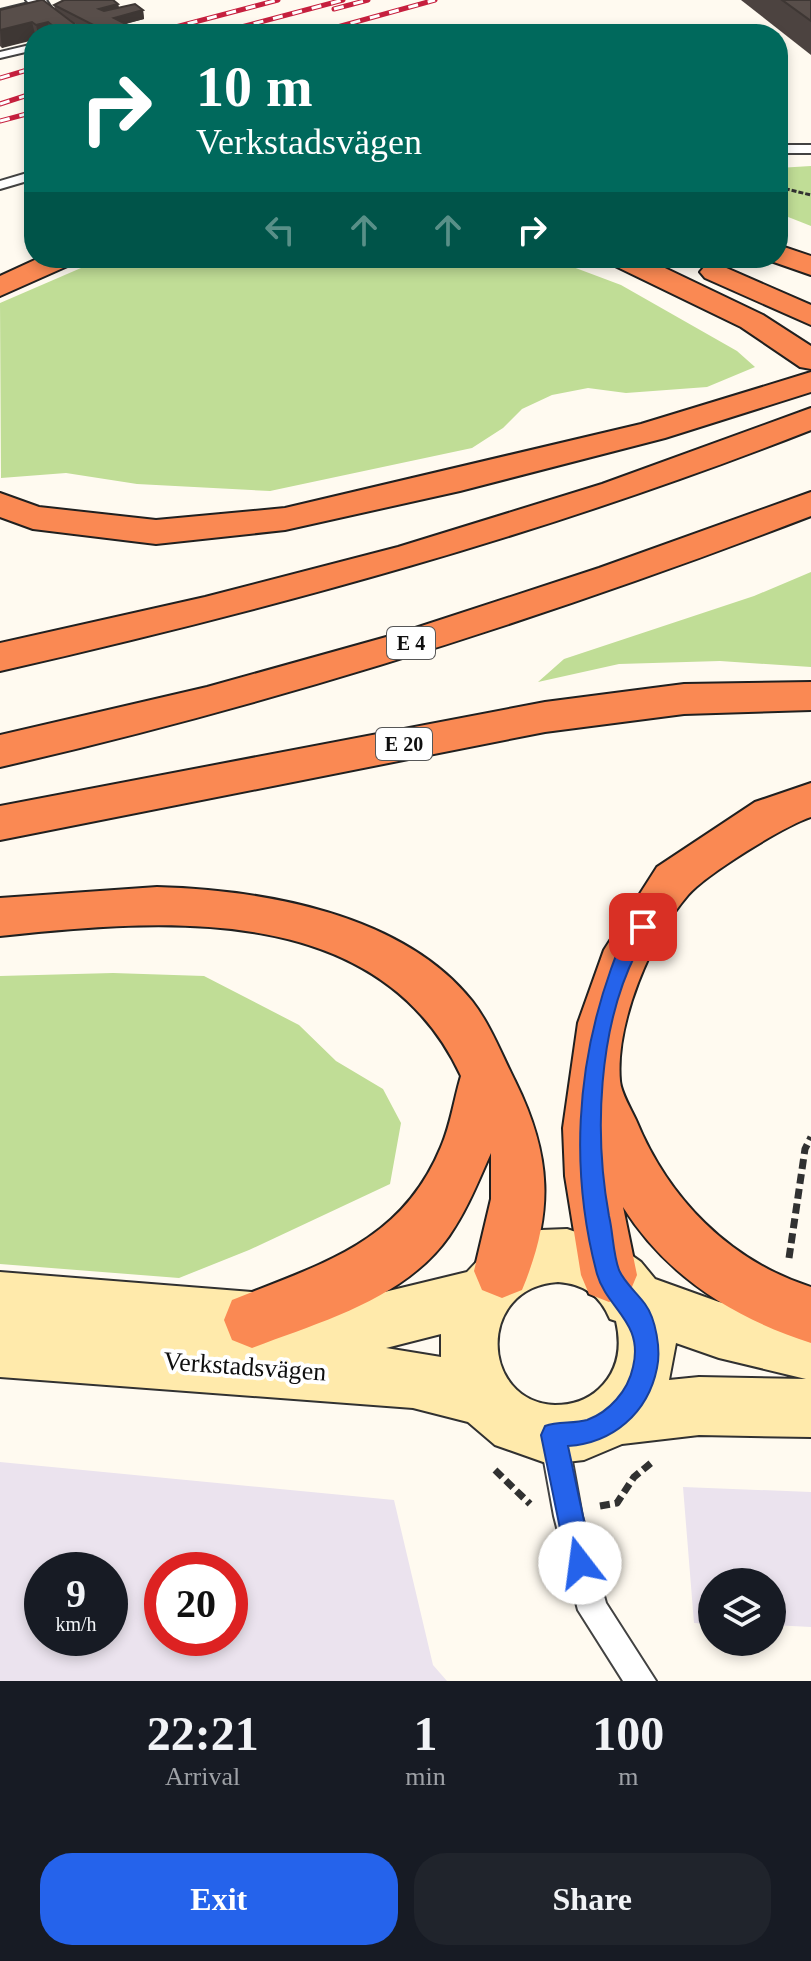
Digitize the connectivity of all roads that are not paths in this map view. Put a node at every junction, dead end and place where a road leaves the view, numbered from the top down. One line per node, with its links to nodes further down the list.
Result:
1 (36, 0): 2 (street)
2 (0, 16)
3 (24, 49): 4 (lane)
4 (0, 55)
5 (788, 149): 6 (lane)
6 (811, 149)
7 (24, 178): 8 (lane)
8 (0, 185)
9 (24, 253): 11 (highway)
10 (788, 258): 12 (highway)
11 (0, 263)
12 (811, 266)
13 (41, 268): 17 (highway)
14 (642, 268): 20 (highway)
15 (702, 268): 19 (highway)
16 (750, 268): 18 (highway)
17 (0, 287)
18 (811, 295)
19 (811, 316)
20 (811, 360)
21 (811, 382): 24 (highway)
22 (805, 420): 25 (highway)
23 (811, 503): 27 (highway, E 4)
24 (0, 504)
25 (0, 657)
26 (811, 696): 29 (highway, E 20)
27 (0, 751)
28 (811, 800): 32 (highway)
29 (0, 823)
30 (0, 917): 31 (highway)
31 (486, 1075): 33 (highway); 37 (highway)
32 (595, 1084): 34 (highway); 36 (highway)
33 (490, 1284): 34 (main road, Verkstadsvägen); 37 (main road, Verkstadsvägen); 40 (main road, Verkstadsvägen)
34 (620, 1287): 39 (main road, Verkstadsvägen); 42 (main road)
35 (0, 1300): 37 (main road, Verkstadsvägen)
36 (811, 1315)
37 (252, 1320)
38 (0, 1348): 40 (main road, Verkstadsvägen)
39 (811, 1351)
40 (489, 1398): 43 (main road, Verkstadsvägen)
41 (811, 1408): 42 (main road, Verkstadsvägen)
42 (619, 1415): 43 (main road, Verkstadsvägen)
43 (554, 1435): 44 (lane)
44 (641, 1681)

